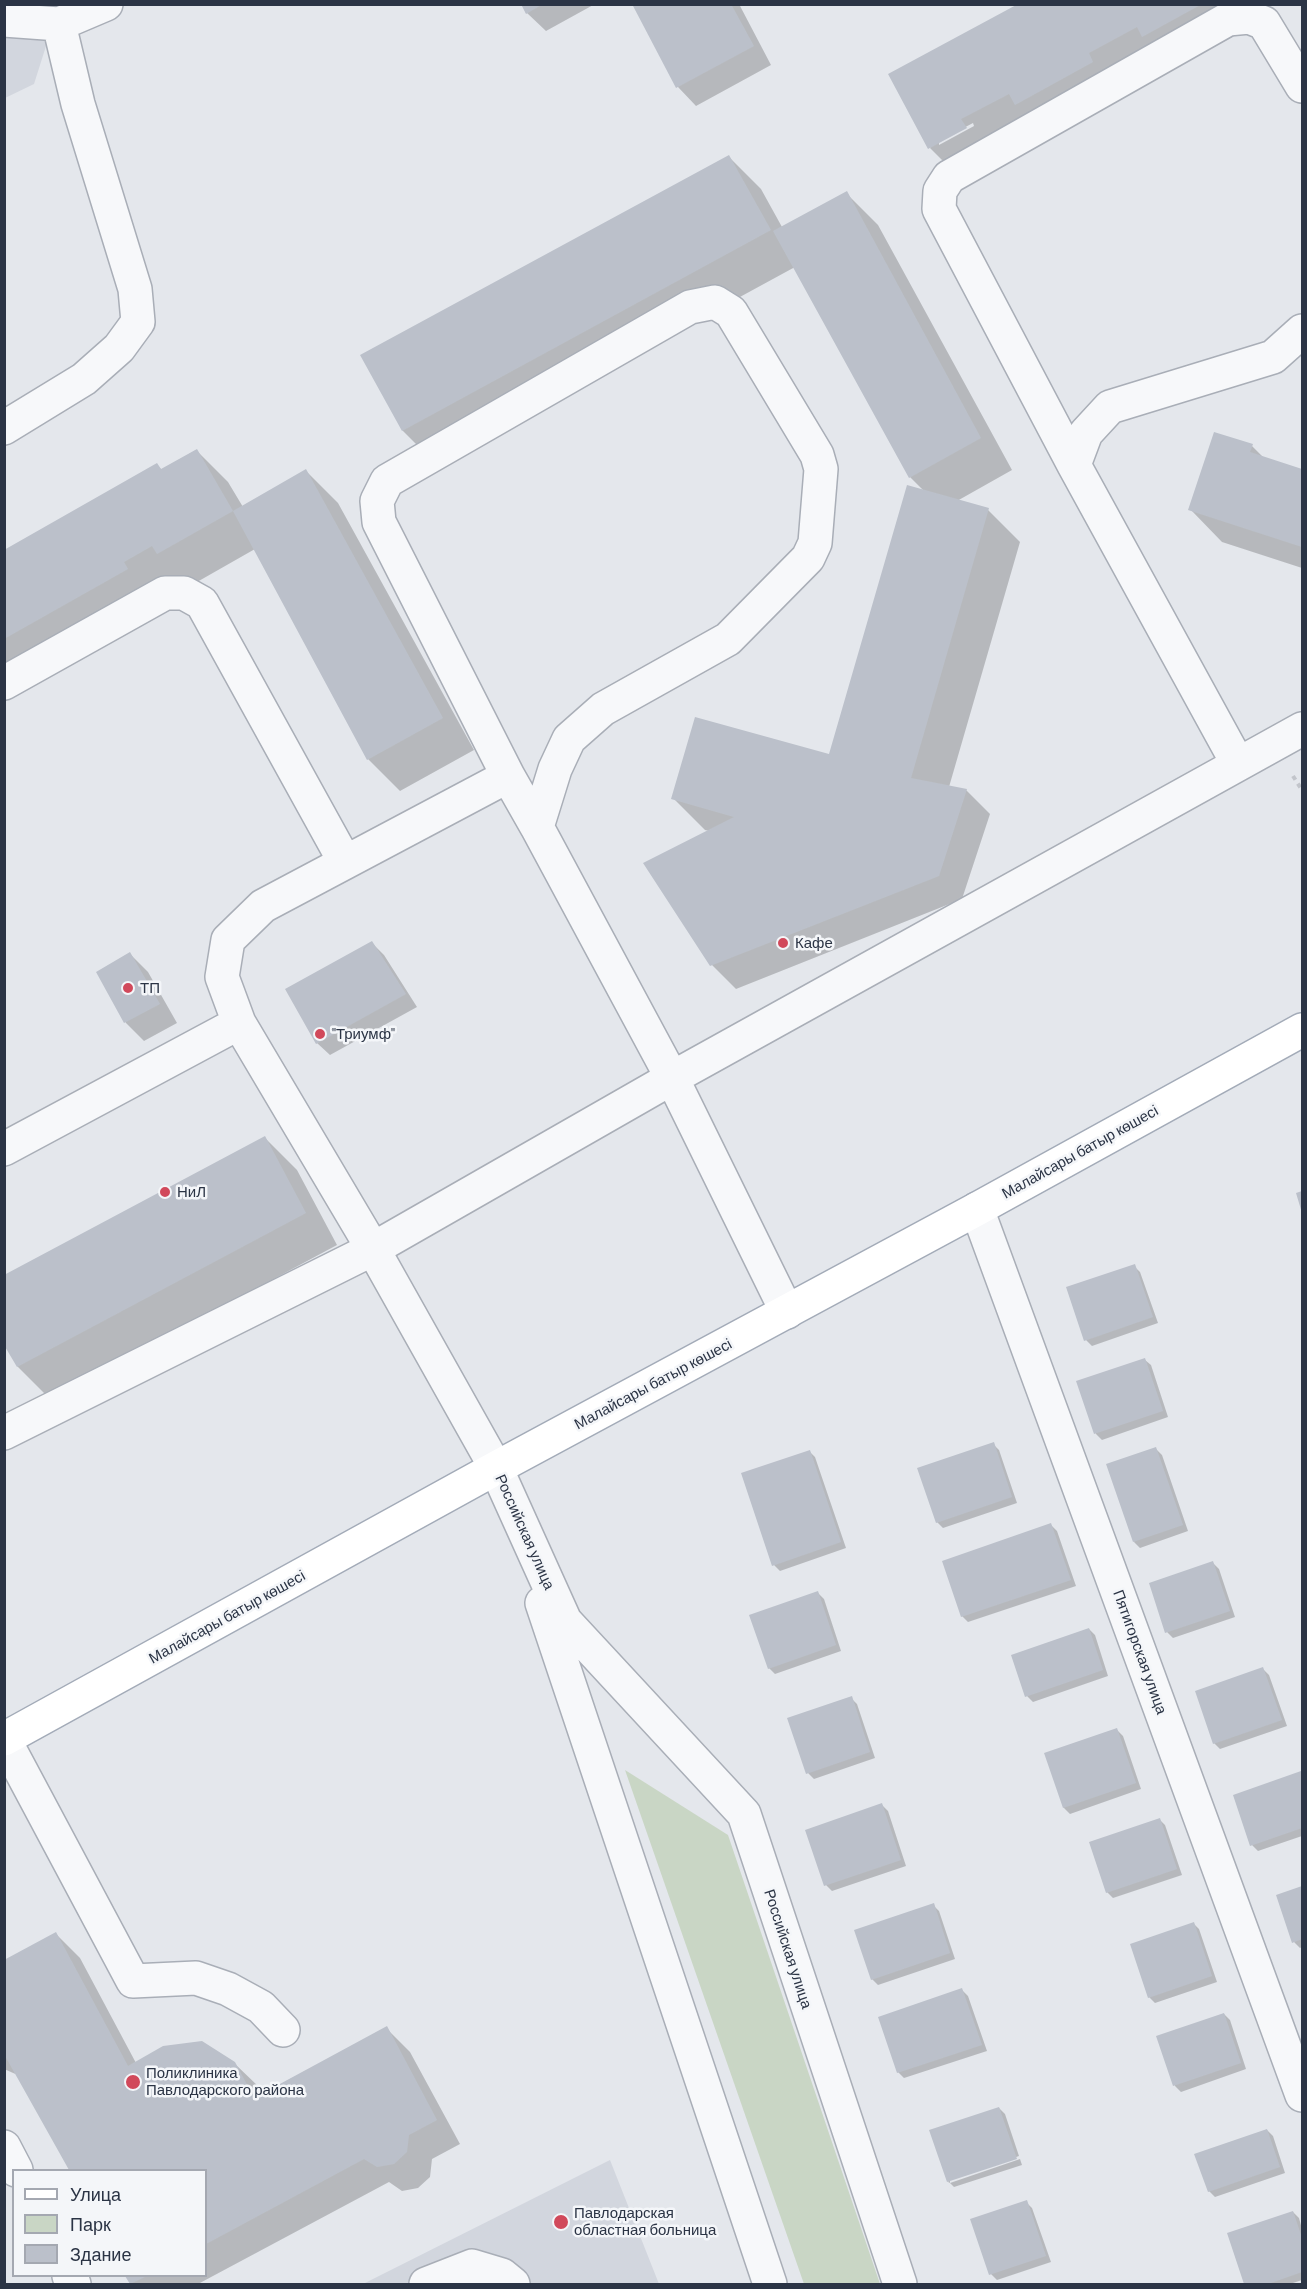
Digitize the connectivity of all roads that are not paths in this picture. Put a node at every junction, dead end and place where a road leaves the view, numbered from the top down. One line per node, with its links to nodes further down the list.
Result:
1 (106, 4): 3 (street)
2 (4, 20): 3 (street)
3 (59, 24): 6 (street)
4 (1302, 86): 7 (street)
5 (1302, 331): 7 (street)
6 (4, 428)
7 (1074, 465): 10 (street)
8 (4, 683): 13 (street)
9 (1302, 729): 10 (street)
10 (1238, 764): 16 (street)
11 (508, 776): 12 (street); 12 (street); 13 (street)
12 (537, 827): 16 (street)
13 (345, 862): 14 (street)
14 (239, 1023): 17 (street); 19 (street)
15 (1302, 1030): 18 (main road, Малайсары батыр көшесі)
16 (672, 1078): 19 (street); 20 (street)
17 (4, 1149)
18 (978, 1209): 20 (main road, Малайсары батыр көшесі); 25 (street, Пятигорская улица)
19 (373, 1250): 21 (street); 22 (street)
20 (788, 1312): 22 (main road, Малайсары батыр көшесі)
21 (4, 1433)
22 (496, 1468): 23 (main road, Малайсары батыр көшесі); 30 (street, Российская улица); 31 (street, Российская улица)
23 (4, 1739): 24 (street)
24 (283, 2030)
25 (1302, 2095)
26 (4, 2147): 27 (street)
27 (15, 2169)
28 (426, 2284): 29 (street)
29 (513, 2284)
30 (770, 2284)
31 (900, 2284)

